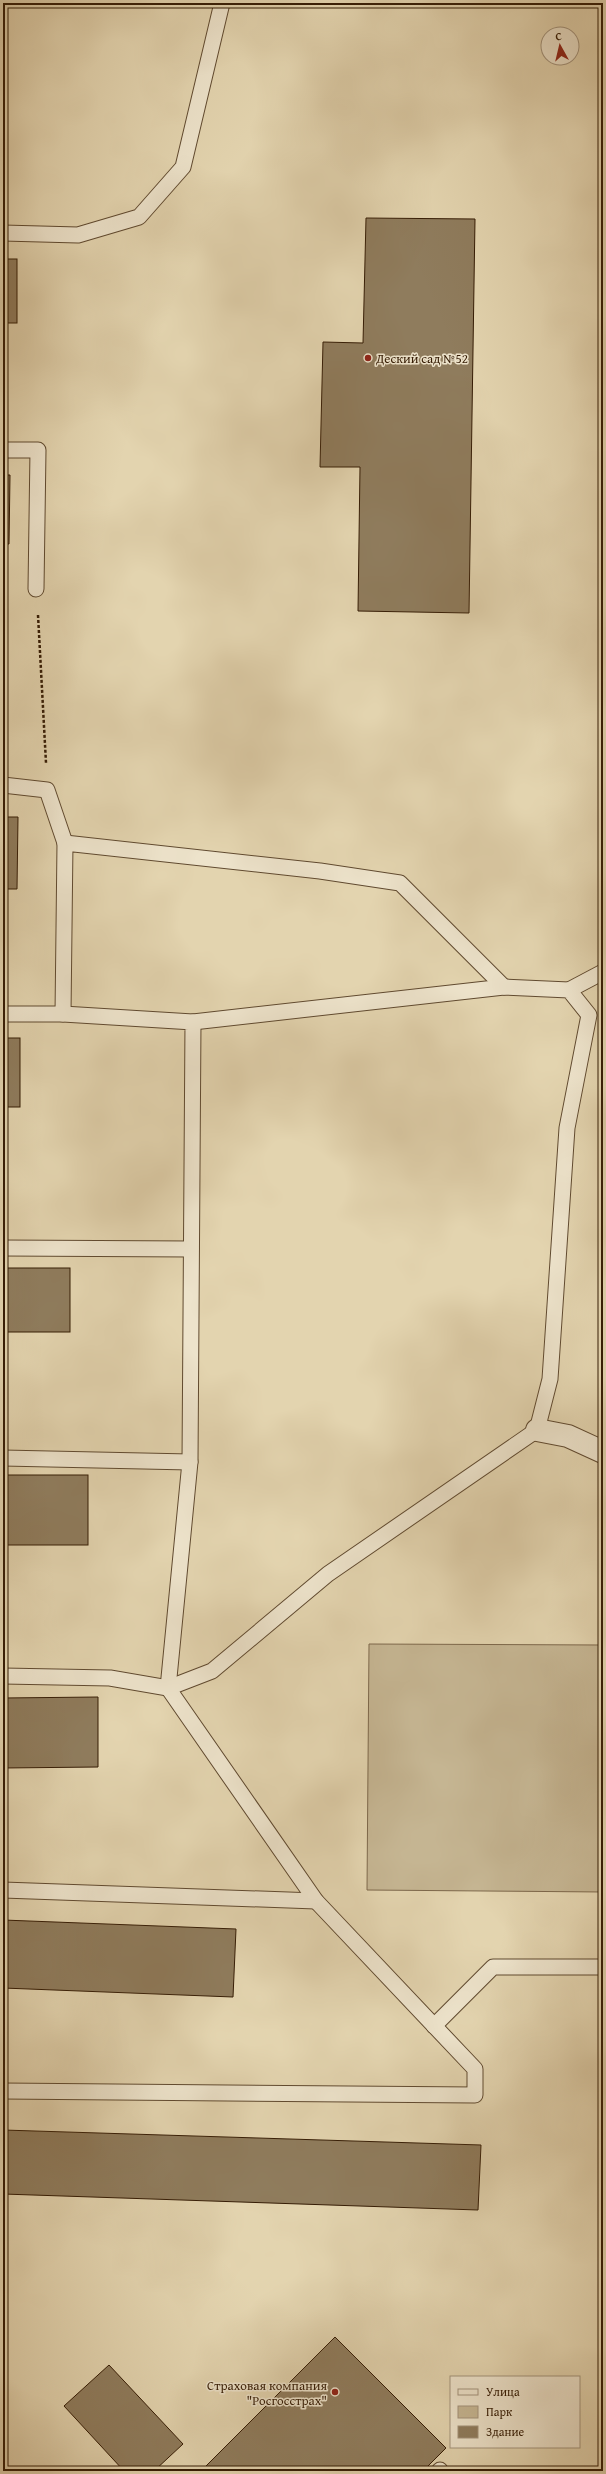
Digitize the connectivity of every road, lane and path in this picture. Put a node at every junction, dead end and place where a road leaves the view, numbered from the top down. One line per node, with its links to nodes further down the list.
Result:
1 (222, 3): 2 (lane)
2 (3, 233)
3 (3, 450): 4 (lane)
4 (36, 589): 6 (path)
5 (3, 785): 6 (lane)
6 (47, 790): 7 (lane)
7 (65, 843): 9 (lane); 12 (lane)
8 (603, 972): 10 (lane)
9 (504, 987): 10 (lane); 13 (lane)
10 (569, 990): 16 (lane)
11 (3, 1014): 12 (lane)
12 (63, 1014): 13 (lane)
13 (193, 1022): 15 (lane)
14 (3, 1248): 15 (lane)
15 (191, 1249): 19 (lane)
16 (537, 1430): 17 (street); 21 (lane)
17 (603, 1452)
18 (3, 1458): 19 (lane)
19 (190, 1462): 21 (lane)
20 (3, 1676): 21 (lane)
21 (168, 1688): 23 (lane)
22 (3, 1890): 23 (lane)
23 (316, 1901): 25 (lane)
24 (603, 1967): 25 (lane)
25 (434, 2026): 26 (lane)
26 (3, 2092)

